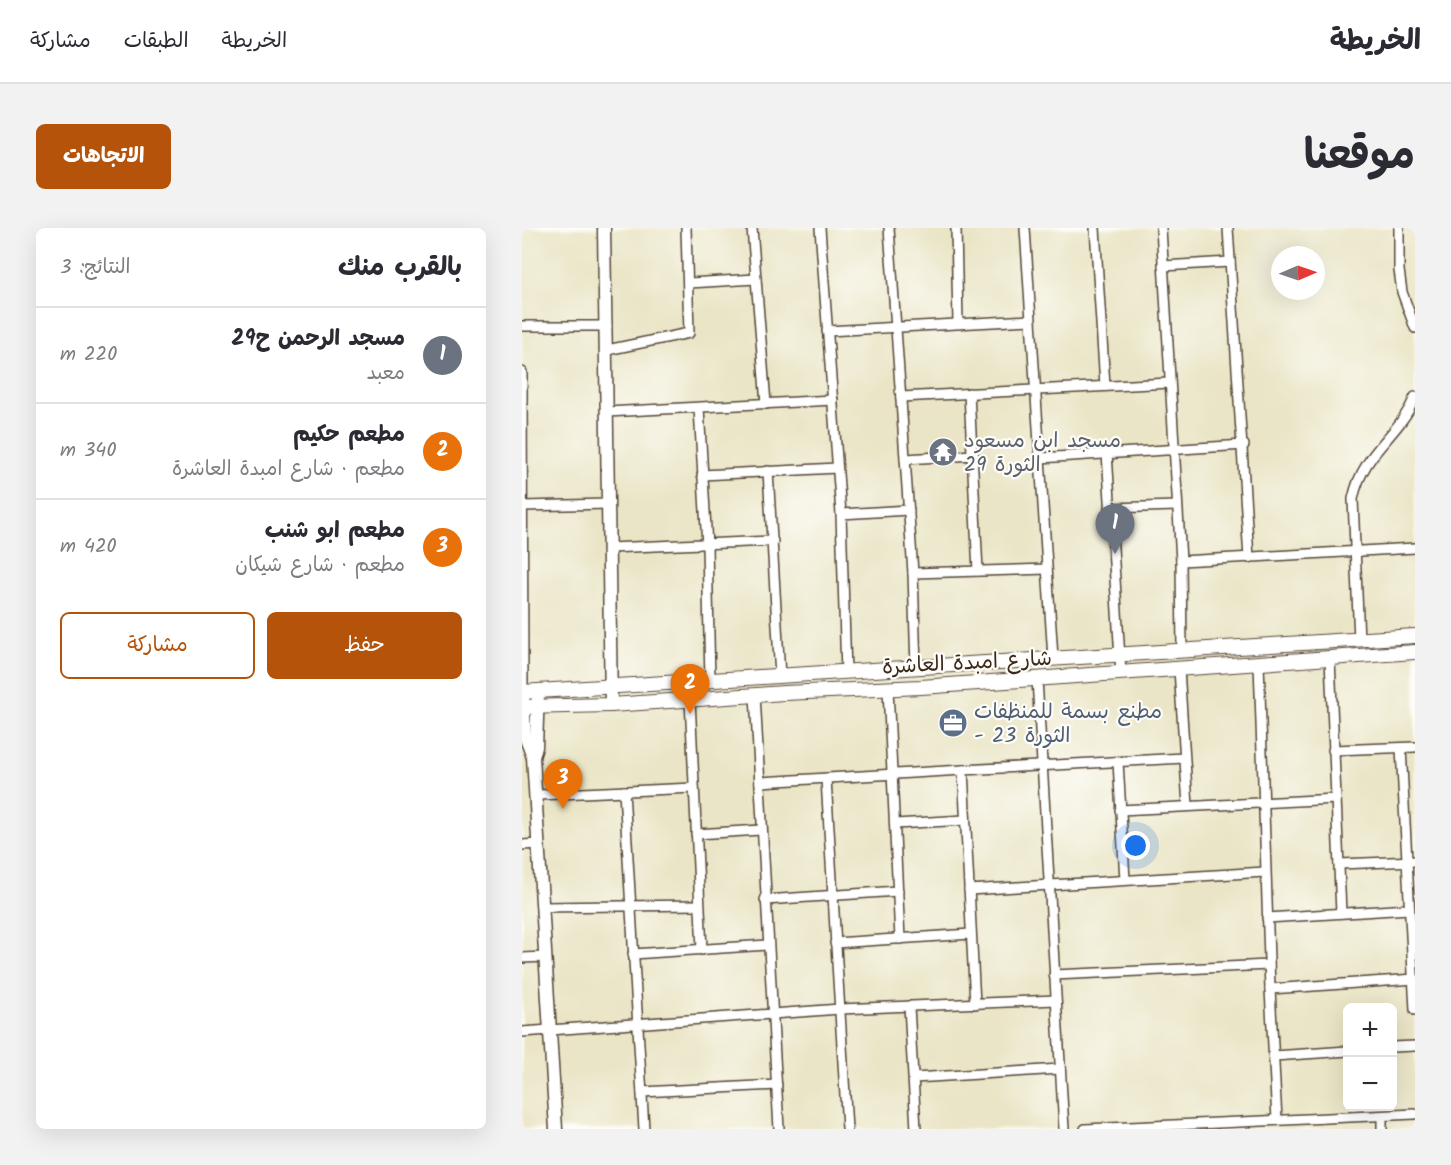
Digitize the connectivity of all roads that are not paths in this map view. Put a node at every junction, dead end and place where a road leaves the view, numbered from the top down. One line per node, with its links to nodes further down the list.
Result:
1 (604, 228): 19 (street)
2 (686, 228): 15 (street)
3 (752, 228): 14 (street)
4 (820, 228): 22 (street)
5 (889, 228): 20 (street)
6 (956, 228): 17 (street)
7 (1025, 228): 16 (street)
8 (1095, 228): 26 (street)
9 (1161, 228): 13 (street)
10 (1228, 228): 12 (street)
11 (1399, 228): 21 (street)
12 (1230, 262): 13 (street); 35 (street)
13 (1163, 266): 25 (street)
14 (756, 279): 15 (street); 32 (street)
15 (689, 283): 23 (street)
16 (1030, 320): 17 (street); 27 (street)
17 (958, 323): 20 (street)
18 (522, 326): 19 (street)
19 (607, 326): 23 (street)
20 (896, 328): 22 (street); 30 (street)
21 (1415, 328)
22 (827, 332): 31 (street)
23 (607, 350): 34 (street)
24 (522, 372): 45 (street)
25 (1170, 383): 26 (street); 36 (street)
26 (1105, 386): 27 (street)
27 (1036, 389): 28 (street); 39 (street)
28 (969, 393): 30 (street); 38 (street)
29 (1415, 397): 54 (street)
30 (901, 398): 40 (street)
31 (833, 400): 32 (street); 41 (street)
32 (766, 404): 33 (street)
33 (699, 408): 34 (street); 43 (street)
34 (608, 412): 44 (street)
35 (1244, 445): 36 (street); 55 (street)
36 (1174, 448): 37 (street); 46 (street)
37 (1107, 453): 39 (street); 47 (street)
38 (974, 455): 40 (street); 58 (street)
39 (1040, 458): 57 (street)
40 (905, 459): 48 (street)
41 (837, 468): 42 (street); 49 (street)
42 (768, 471): 43 (street); 50 (street)
43 (702, 475): 51 (street)
44 (609, 504): 45 (street); 52 (street)
45 (522, 506): 80 (street)
46 (1178, 506): 47 (street); 56 (street)
47 (1110, 508): 64 (street)
48 (909, 510): 49 (street); 59 (street)
49 (841, 514): 71 (street)
50 (773, 541): 51 (street); 73 (street)
51 (707, 546): 52 (street); 75 (street)
52 (609, 548): 76 (street)
53 (1415, 548): 54 (street)
54 (1356, 552): 55 (street); 61 (street)
55 (1249, 558): 56 (street)
56 (1181, 561): 62 (street)
57 (1047, 569): 58 (street); 65 (street)
58 (978, 571): 59 (street)
59 (913, 573): 68 (street)
60 (1415, 636): 61 (main road, شارع امبدة العاشرة)
61 (1359, 640): 62 (main road, شارع امبدة العاشرة)
62 (1182, 651): 64 (main road, شارع امبدة العاشرة)
63 (1415, 652): 66 (main road, شارع امبدة العاشرة)
64 (1119, 654): 65 (main road, شارع امبدة العاشرة); 72 (street)
65 (1053, 658): 68 (main road, شارع امبدة العاشرة)
66 (1330, 659): 67 (main road, شارع امبدة العاشرة); 87 (street)
67 (1259, 663): 69 (main road, شارع امبدة العاشرة); 99 (street)
68 (916, 669): 70 (main road, شارع امبدة العاشرة)
69 (1179, 669): 72 (main road, شارع امبدة العاشرة); 88 (street)
70 (868, 671): 71 (main road, شارع امبدة العاشرة); 77 (main road)
71 (846, 673): 73 (main road, شارع امبدة العاشرة)
72 (1121, 674): 74 (main road, شارع امبدة العاشرة)
73 (780, 677): 75 (main road, شارع امبدة العاشرة)
74 (1037, 679): 78 (main road, شارع امبدة العاشرة); 90 (street)
75 (710, 681): 76 (main road, شارع امبدة العاشرة)
76 (609, 687): 79 (main road, شارع امبدة العاشرة); 83 (street)
77 (869, 689): 78 (main road, شارع امبدة العاشرة); 81 (main road, شارع امبدة العاشرة)
78 (888, 689): 92 (street)
79 (538, 691): 80 (main road, شارع امبدة العاشرة); 84 (street)
80 (523, 692): 84 (street)
81 (755, 695): 82 (main road, شارع امبدة العاشرة); 94 (street)
82 (690, 700): 83 (main road, شارع امبدة العاشرة); 95 (street)
83 (611, 705): 84 (main road, شارع امبدة العاشرة)
84 (528, 706): 97 (street)
85 (1415, 747): 86 (street)
86 (1401, 748): 87 (street); 108 (street)
87 (1333, 750): 98 (street)
88 (1184, 758): 89 (street); 100 (street)
89 (1118, 762): 90 (street); 101 (street)
90 (1041, 765): 91 (street); 112 (street)
91 (963, 770): 92 (street); 102 (street)
92 (893, 774): 93 (street); 103 (street)
93 (826, 779): 94 (street); 115 (street)
94 (760, 782): 104 (street)
95 (694, 788): 96 (street); 105 (street)
96 (624, 791): 97 (street); 118 (street)
97 (537, 795): 106 (street)
98 (1336, 799): 99 (street); 109 (street)
99 (1264, 803): 100 (street); 110 (street)
100 (1188, 806): 101 (street)
101 (1120, 810): 111 (street)
102 (965, 820): 103 (street); 113 (street)
103 (895, 824): 114 (street)
104 (761, 830): 105 (street); 116 (street)
105 (696, 834): 117 (street)
106 (539, 844): 107 (street); 119 (street)
107 (522, 845)
108 (1411, 861): 109 (street); 120 (street)
109 (1339, 864): 121 (street)
110 (1265, 872): 111 (street); 122 (street)
111 (1125, 880): 112 (street)
112 (1049, 885): 113 (street); 132 (street)
113 (969, 890): 123 (street)
114 (898, 891): 115 (street); 124 (street)
115 (832, 896): 116 (street); 125 (street)
116 (765, 900): 126 (street)
117 (699, 905): 118 (street); 127 (street)
118 (630, 906): 119 (street); 128 (street)
119 (543, 907): 129 (street)
120 (1409, 909): 121 (street); 133 (street)
121 (1341, 913): 122 (street)
122 (1267, 918): 131 (street)
123 (971, 934): 124 (street); 136 (street)
124 (900, 939): 125 (street)
125 (835, 943): 138 (street)
126 (767, 945): 127 (street); 140 (street)
127 (702, 950): 128 (street)
128 (633, 954): 141 (street)
129 (546, 957): 130 (street); 142 (street)
130 (522, 958)
131 (1269, 965): 132 (street); 134 (street)
132 (1054, 975): 135 (street)
133 (1414, 979): 134 (street); 139 (street)
134 (1270, 989): 147 (street)
135 (1056, 1000): 136 (street); 148 (street)
136 (975, 1004): 137 (street)
137 (909, 1006): 138 (street); 149 (street)
138 (840, 1009): 140 (street); 159 (street)
139 (1415, 1010)
140 (772, 1014): 141 (street); 150 (street)
141 (638, 1023): 142 (street); 151 (street)
142 (550, 1030): 143 (street); 156 (street)
143 (522, 1032)
144 (1415, 1046): 145 (street)
145 (1397, 1047)
146 (1343, 1051): 147 (street)
147 (1274, 1056): 154 (street)
148 (1060, 1070): 149 (street); 161 (street)
149 (914, 1078): 160 (street)
150 (777, 1085): 151 (street); 158 (street)
151 (642, 1092): 157 (street)
152 (1415, 1114): 153 (street)
153 (1382, 1116): 154 (street); 163 (street)
154 (1277, 1120): 155 (street)
155 (1244, 1125): 162 (street)
156 (556, 1129)
157 (644, 1129)
158 (779, 1129)
159 (847, 1129)
160 (916, 1129)
161 (1064, 1129)
162 (1085, 1129)
163 (1382, 1129)

